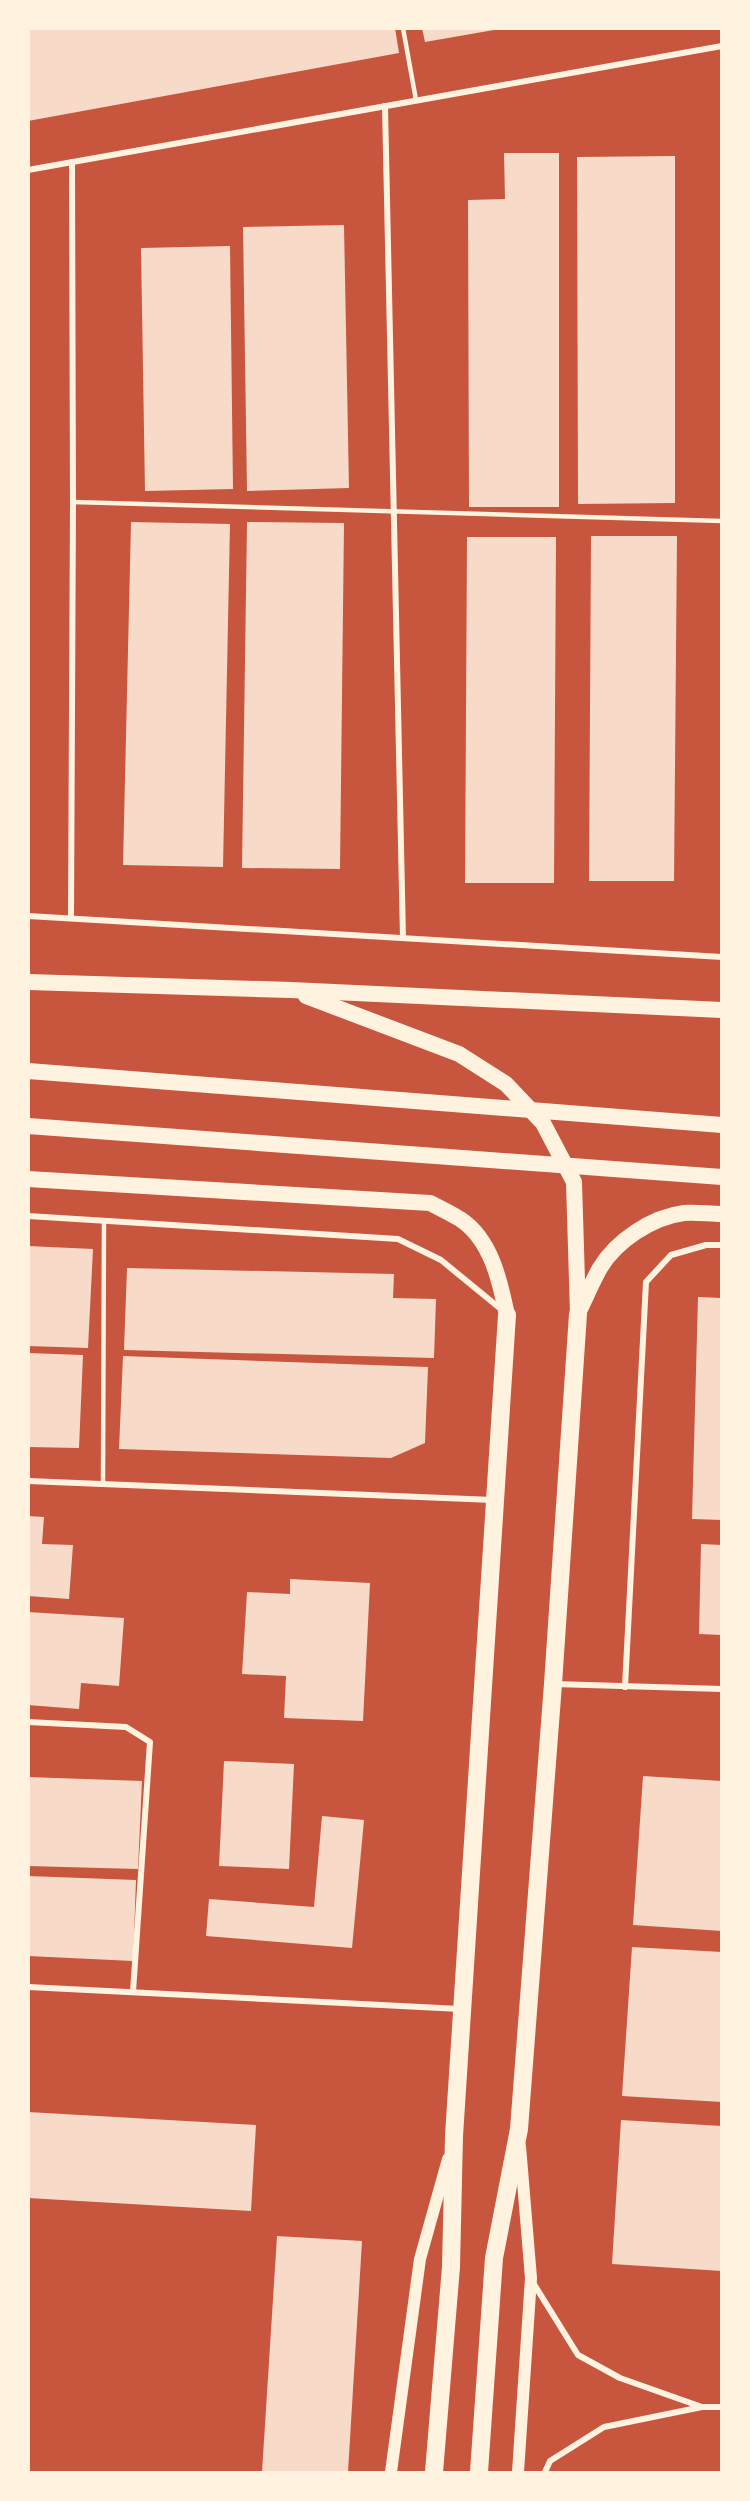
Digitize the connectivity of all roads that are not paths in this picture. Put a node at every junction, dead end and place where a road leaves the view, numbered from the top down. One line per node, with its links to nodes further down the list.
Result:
1 (403, 28): 3 (lane)
2 (722, 46): 3 (street)
3 (416, 100): 4 (street)
4 (386, 106): 5 (street); 8 (street)
5 (72, 162): 6 (street); 7 (street)
6 (28, 170)
7 (73, 502): 8 (lane); 11 (street)
8 (394, 511): 9 (lane); 12 (street)
9 (722, 521)
10 (28, 916): 11 (street)
11 (71, 917): 12 (street)
12 (403, 938): 13 (street)
13 (722, 957)
14 (28, 982): 15 (highway)
15 (291, 990): 16 (highway); 26 (highway)
16 (722, 1010)
17 (28, 1071): 18 (highway)
18 (722, 1125)
19 (28, 1126): 20 (highway)
20 (722, 1177)
21 (28, 1179): 27 (highway)
22 (722, 1214): 26 (highway)
23 (28, 1216): 24 (street)
24 (104, 1221): 27 (street); 29 (lane)
25 (722, 1245): 32 (street)
26 (578, 1314): 31 (highway)
27 (507, 1315): 30 (highway)
28 (28, 1481): 29 (street)
29 (103, 1484): 30 (street)
30 (493, 1500): 37 (highway)
31 (554, 1684): 32 (street); 38 (highway)
32 (625, 1687): 33 (street)
33 (722, 1689)
34 (28, 1722): 36 (street)
35 (28, 1987): 36 (street)
36 (133, 1992): 37 (street)
37 (463, 2010): 39 (highway)
38 (519, 2129): 40 (main road); 45 (highway)
39 (454, 2136): 43 (main road); 44 (highway)
40 (531, 2278): 41 (street); 46 (main road)
41 (702, 2407): 42 (street); 47 (street)
42 (722, 2407)
43 (391, 2472)
44 (434, 2472)
45 (479, 2472)
46 (518, 2472)
47 (545, 2472)

